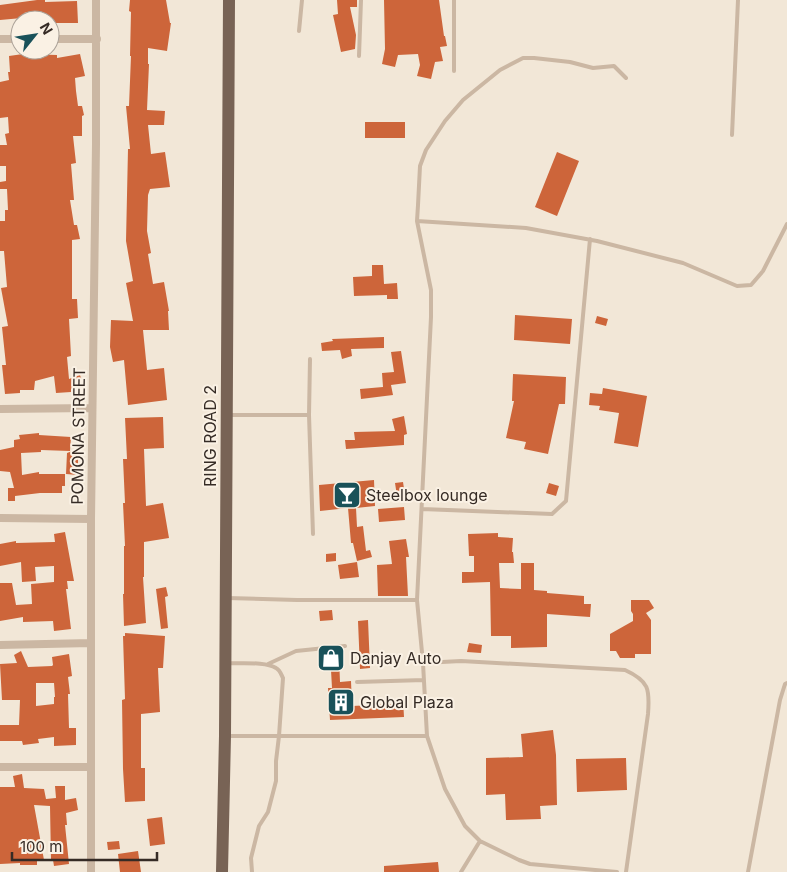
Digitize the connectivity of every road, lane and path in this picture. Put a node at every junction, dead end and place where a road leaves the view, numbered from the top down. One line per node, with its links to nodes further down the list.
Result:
1 (96, 0): 9 (street, POMONA STREET)
2 (229, 0): 20 (main road, RING ROAD 2)
3 (302, 0): 7 (lane)
4 (361, 0): 10 (lane)
5 (454, 0): 11 (lane)
6 (738, 0): 13 (lane)
7 (299, 31)
8 (60, 39): 9 (street)
9 (97, 39): 18 (street, POMONA STREET)
10 (359, 56)
11 (454, 71)
12 (626, 78): 14 (lane)
13 (732, 135)
14 (417, 221): 16 (lane); 22 (lane)
15 (787, 224): 16 (lane)
16 (590, 239): 22 (lane)
17 (310, 360): 21 (lane)
18 (92, 408): 19 (street); 24 (street, POMONA STREET)
19 (0, 409)
20 (226, 415): 21 (lane); 26 (main road, RING ROAD 2)
21 (309, 415): 25 (lane)
22 (422, 509): 27 (lane)
23 (0, 518): 24 (street)
24 (91, 519): 28 (street, POMONA STREET)
25 (312, 534)
26 (225, 598): 27 (lane); 31 (main road, RING ROAD 2)
27 (417, 600): 32 (lane)
28 (91, 642): 29 (street); 41 (street, POMONA STREET)
29 (0, 645)
30 (345, 646): 33 (lane)
31 (225, 663): 33 (lane); 37 (main road, RING ROAD 2)
32 (423, 663): 34 (lane); 50 (lane)
33 (268, 664): 38 (lane)
34 (424, 680): 35 (lane); 39 (lane)
35 (357, 682)
36 (787, 683): 51 (lane)
37 (225, 736): 38 (lane); 45 (main road, RING ROAD 2)
38 (279, 736): 39 (lane); 46 (lane)
39 (427, 736): 42 (lane)
40 (0, 767): 41 (street)
41 (91, 767): 44 (street, POMONA STREET)
42 (480, 840): 43 (lane); 47 (lane)
43 (548, 865): 48 (lane); 49 (lane)
44 (91, 872)
45 (222, 872)
46 (252, 872)
47 (461, 872)
48 (547, 872)
49 (617, 872)
50 (626, 872)
51 (748, 872)

